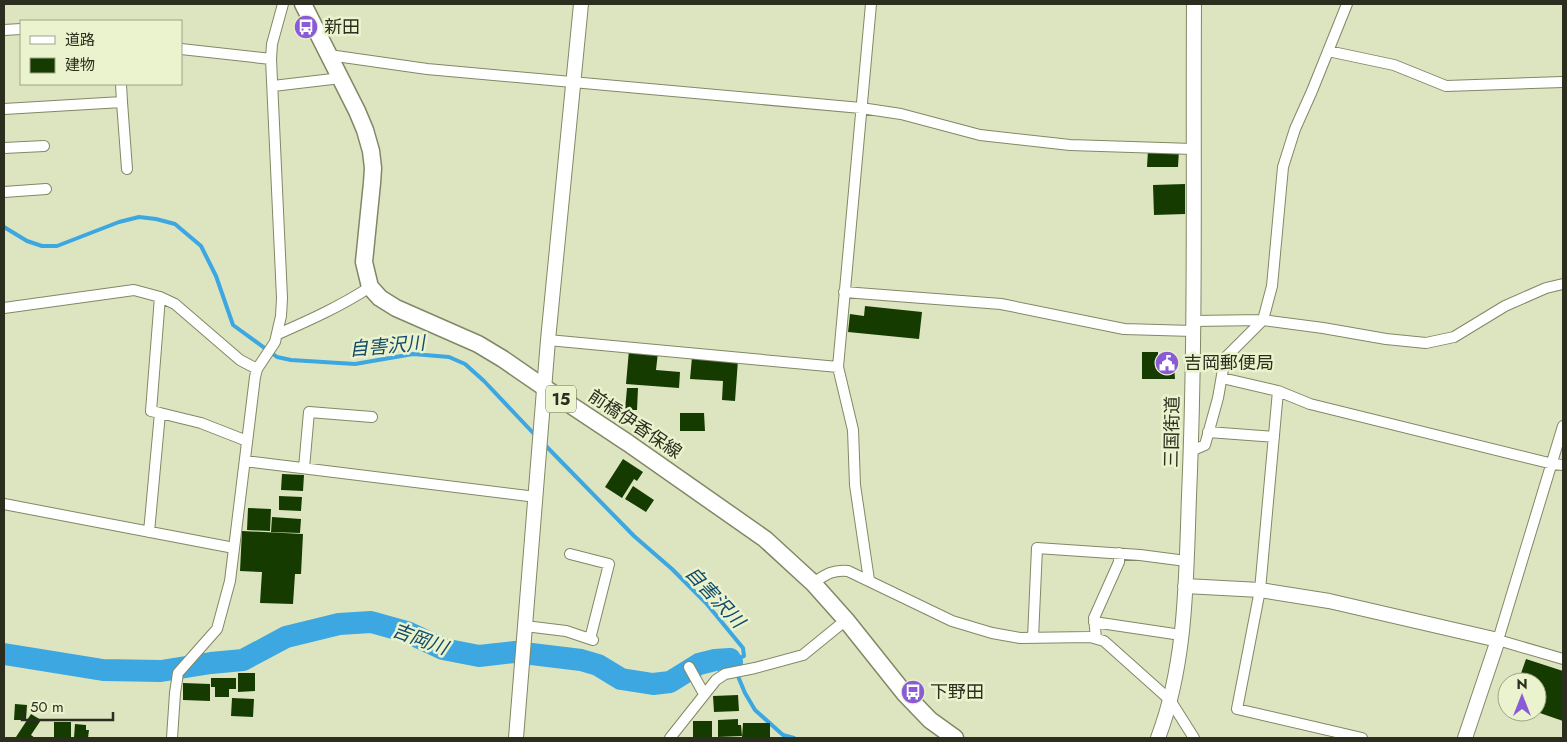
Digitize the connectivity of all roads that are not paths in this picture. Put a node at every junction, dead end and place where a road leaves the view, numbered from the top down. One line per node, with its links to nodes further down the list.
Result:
1 (283, 4): 12 (street)
2 (303, 4): 11 (main road)
3 (581, 4): 14 (street)
4 (871, 4): 19 (street)
5 (1194, 4): 23 (street, 三国街道)
6 (1347, 4): 10 (street)
7 (20, 29): 8 (street)
8 (4, 30)
9 (182, 49): 12 (street)
10 (1328, 51): 15 (street); 32 (street)
11 (330, 55): 13 (main road); 14 (street)
12 (271, 59): 17 (street)
13 (341, 78): 17 (street); 28 (main road)
14 (574, 82): 19 (street); 35 (street)
15 (1563, 82)
16 (121, 85): 18 (street)
17 (273, 86): 34 (street)
18 (122, 102): 20 (street); 24 (street)
19 (861, 108): 23 (street); 29 (street)
20 (4, 109)
21 (44, 146): 22 (street)
22 (4, 148)
23 (1193, 149): 33 (street, 三国街道)
24 (127, 169)
25 (46, 190): 26 (street)
26 (4, 192)
27 (1563, 284): 32 (street)
28 (370, 287): 34 (street); 39 (main road, 前橋伊香保線 / 15)
29 (844, 292): 33 (street); 37 (street)
30 (160, 297): 31 (street); 36 (street); 41 (street)
31 (4, 308)
32 (1263, 320): 33 (street); 38 (street)
33 (1193, 326): 47 (street, 三国街道)
34 (276, 338): 36 (street)
35 (548, 340): 37 (street); 39 (street)
36 (259, 365): 46 (street)
37 (838, 367): 58 (street)
38 (1222, 378): 40 (street); 44 (street)
39 (545, 388): 51 (street); 59 (main road, 前橋伊香保線 / 15)
40 (1278, 391): 45 (street); 49 (street)
41 (160, 413): 46 (street); 53 (street)
42 (372, 417): 50 (street)
43 (1563, 426): 49 (street)
44 (1208, 432): 45 (street); 47 (street)
45 (1274, 437): 61 (street)
46 (247, 441): 48 (street)
47 (1191, 451): 57 (street, 三国街道)
48 (245, 461): 50 (street); 54 (street)
49 (1558, 465): 68 (street)
50 (304, 468): 51 (street)
51 (536, 497): 64 (street)
52 (4, 504): 53 (street)
53 (150, 532): 54 (street)
54 (234, 548): 74 (street)
55 (1119, 553): 57 (street); 63 (street); 66 (street)
56 (570, 554): 64 (street)
57 (1186, 561): 60 (street, 三国街道)
58 (869, 580): 59 (street); 66 (street)
59 (813, 583): 62 (main road, 前橋伊香保線 / 15)
60 (1185, 586): 61 (street); 65 (street, 三国街道)
61 (1260, 590): 68 (street); 73 (street)
62 (846, 620): 71 (street); 77 (main road, 前橋伊香保線 / 15)
63 (1094, 622): 65 (street); 67 (street)
64 (525, 631): 75 (street)
65 (1181, 635): 72 (street, 三国街道)
66 (1033, 638): 67 (street)
67 (1096, 638): 72 (street)
68 (1498, 640): 69 (street); 82 (street)
69 (1563, 659)
70 (689, 667): 71 (street)
71 (704, 694): 76 (street)
72 (1170, 700): 78 (street, 三国街道); 79 (street)
73 (1312, 727): 80 (street); 81 (street)
74 (172, 738)
75 (516, 738)
76 (670, 738)
77 (954, 738)
78 (1158, 738)
79 (1194, 738)
80 (1309, 738)
81 (1362, 738)
82 (1465, 738)

